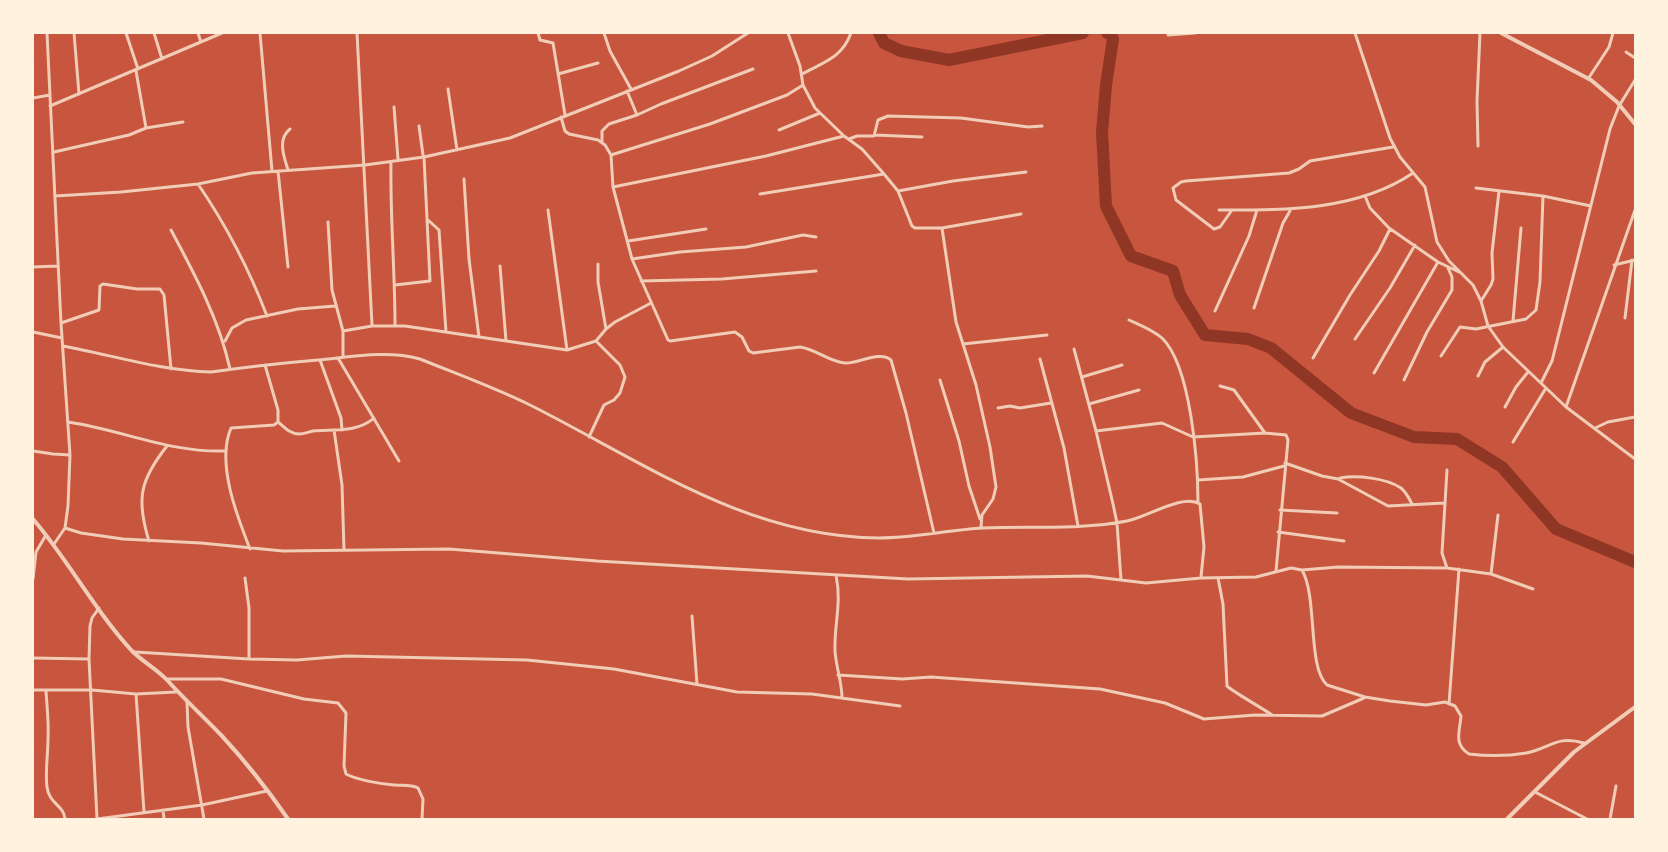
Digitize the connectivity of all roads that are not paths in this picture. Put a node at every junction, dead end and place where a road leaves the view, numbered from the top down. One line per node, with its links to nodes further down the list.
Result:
1 (47, 33): 35 (street)
2 (74, 33): 34 (street)
3 (126, 33): 26 (street)
4 (154, 33): 23 (street)
5 (198, 33): 20 (street)
6 (222, 33): 20 (street)
7 (260, 33): 65 (street)
8 (357, 33): 63 (street)
9 (538, 33): 27 (street)
10 (604, 33): 33 (street)
11 (748, 33): 33 (street)
12 (788, 33): 28 (street)
13 (851, 33): 28 (street)
14 (1195, 33): 19 (street)
15 (1355, 33): 55 (street)
16 (1480, 33): 56 (street)
17 (1501, 33): 29 (street)
18 (1613, 33): 29 (street)
19 (1168, 35)
20 (201, 42): 23 (street)
21 (1626, 52): 22 (street)
22 (1635, 58)
23 (162, 59): 26 (street)
24 (598, 63): 27 (street)
25 (753, 69): 42 (street)
26 (137, 70): 34 (street); 47 (street)
27 (558, 74): 41 (street)
28 (801, 74): 31 (street)
29 (1588, 79): 38 (street)
30 (1635, 80): 38 (street)
31 (803, 85): 40 (street); 59 (street)
32 (448, 89): 57 (street)
33 (629, 90): 41 (street); 42 (street)
34 (79, 94): 37 (street)
35 (50, 95): 36 (street); 37 (street)
36 (33, 98)
37 (50, 106): 58 (street)
38 (1619, 106): 44 (street); 80 (street)
39 (394, 107): 61 (street)
40 (820, 113): 49 (street); 51 (street)
41 (563, 116): 54 (street); 57 (street)
42 (637, 116): 54 (street)
43 (183, 122): 47 (street)
44 (1635, 124)
45 (419, 126): 60 (street)
46 (1042, 126): 50 (street)
47 (146, 128): 58 (street)
48 (290, 129): 64 (street)
49 (778, 130)
50 (875, 135): 52 (street); 53 (street)
51 (844, 136): 53 (street); 72 (street)
52 (922, 137)
53 (849, 139): 69 (street)
54 (602, 142): 59 (street)
55 (1394, 146): 68 (street); 83 (street)
56 (1478, 146)
57 (457, 150): 60 (street)
58 (53, 152): 77 (street)
59 (611, 155): 72 (street)
60 (423, 156): 61 (street); 88 (street)
61 (398, 159): 62 (street)
62 (391, 162): 63 (street); 111 (street)
63 (365, 165): 64 (street); 122 (street)
64 (288, 170): 66 (street)
65 (272, 171): 66 (street); 71 (street)
66 (278, 171): 106 (street)
67 (1026, 172): 75 (street)
68 (1413, 173): 78 (street); 109 (street)
69 (884, 174): 75 (street); 76 (street)
70 (464, 179): 130 (street)
71 (198, 184): 77 (street); 117 (street)
72 (613, 187): 96 (street)
73 (1476, 188): 74 (street)
74 (1499, 191): 79 (street); 112 (street)
75 (898, 192): 91 (street)
76 (760, 194)
77 (56, 196): 102 (street)
78 (1365, 196): 85 (street); 92 (street)
79 (1543, 196): 80 (street); 120 (street)
80 (1591, 206): 157 (street)
81 (548, 210): 140 (street)
82 (1219, 210): 83 (street)
83 (1232, 210): 84 (street)
84 (1257, 210): 85 (street); 116 (street)
85 (1291, 210): 115 (street)
86 (1635, 210): 104 (street)
87 (1022, 214): 91 (street)
88 (428, 220): 111 (street); 128 (street)
89 (328, 222): 114 (street)
90 (706, 228): 96 (street)
91 (942, 228): 136 (street)
92 (1390, 228): 97 (street); 144 (street)
93 (1521, 228): 120 (street)
94 (171, 230): 135 (street)
95 (816, 237): 98 (street)
96 (628, 241): 98 (street)
97 (1415, 245): 100 (street); 132 (street)
98 (632, 259): 110 (street)
99 (1634, 260): 104 (street); 118 (street)
100 (1438, 262): 107 (street); 152 (street)
101 (598, 264): 125 (street)
102 (58, 266): 105 (street); 121 (street)
103 (500, 266): 133 (street)
104 (1614, 266): 164 (street)
105 (33, 267)
106 (288, 267)
107 (1447, 267): 109 (street); 156 (street)
108 (816, 271): 110 (street)
109 (1462, 273): 112 (street)
110 (641, 281): 113 (street)
111 (395, 285): 123 (street)
112 (1481, 301): 124 (street)
113 (651, 303): 125 (street); 201 (street)
114 (335, 306): 117 (street); 126 (street)
115 (1254, 308)
116 (1215, 311)
117 (267, 316): 135 (street)
118 (1625, 318)
119 (1129, 320): 176 (street)
120 (1513, 321): 124 (street)
121 (61, 323): 131 (street); 149 (street)
122 (372, 326): 123 (street); 126 (street)
123 (395, 326): 128 (street)
124 (1488, 326): 138 (street); 141 (street)
125 (606, 329): 134 (street)
126 (343, 331): 142 (street)
127 (33, 332): 131 (street)
128 (446, 332): 130 (street)
129 (1047, 335): 136 (street)
130 (479, 337): 133 (street)
131 (62, 338): 137 (street)
132 (1355, 339)
133 (506, 341): 140 (street)
134 (596, 341): 140 (street); 175 (street)
135 (224, 342): 150 (street)
136 (963, 344): 195 (street)
137 (63, 346): 149 (street); 168 (street)
138 (1503, 346): 151 (street); 153 (street)
139 (1074, 349): 154 (street)
140 (567, 350)
141 (1441, 356)
142 (343, 357): 143 (street); 175 (street)
143 (338, 358): 146 (street); 167 (street)
144 (1312, 358)
145 (1040, 359): 161 (street)
146 (320, 360): 147 (street); 172 (street)
147 (265, 365): 150 (street); 169 (street)
148 (1122, 365): 154 (street)
149 (171, 369): 150 (street)
150 (230, 369)
151 (1528, 372): 157 (street); 163 (street)
152 (1374, 373)
153 (1478, 376)
154 (1082, 377): 162 (street)
155 (940, 380): 195 (street)
156 (1404, 380)
157 (1540, 383): 159 (street)
158 (1220, 386): 174 (street)
159 (1546, 388): 164 (street); 177 (street)
160 (1139, 390): 162 (street)
161 (1052, 403): 165 (street); 197 (street)
162 (1089, 404): 173 (street)
163 (1505, 407)
164 (1566, 407): 170 (street)
165 (998, 408)
166 (1635, 417): 170 (street)
167 (374, 418): 172 (street); 183 (street)
168 (68, 422): 178 (street); 181 (street)
169 (279, 422): 171 (street); 180 (street)
170 (1595, 428): 182 (street)
171 (334, 430): 172 (street); 209 (street)
172 (342, 430)
173 (1096, 431): 176 (street); 196 (street)
174 (1265, 433): 176 (street); 184 (street)
175 (589, 437): 201 (street)
176 (1193, 437): 187 (street)
177 (1513, 442)
178 (166, 446): 180 (street); 203 (street)
179 (33, 451): 181 (street)
180 (226, 451): 208 (street)
181 (70, 455): 198 (street)
182 (1635, 459)
183 (399, 461)
184 (1285, 465): 186 (street); 187 (street); 191 (street)
185 (1447, 470): 189 (street)
186 (1338, 479): 190 (street); 190 (street)
187 (1198, 480): 188 (street)
188 (1198, 503): 196 (street); 217 (street)
189 (1444, 503): 190 (street); 210 (street)
190 (1412, 504)
191 (1280, 510): 192 (street); 200 (street)
192 (1337, 513)
193 (1498, 515): 215 (street)
194 (33, 519): 202 (street)
195 (980, 519): 199 (street)
196 (1117, 523): 197 (street); 220 (street)
197 (1078, 526): 199 (street)
198 (65, 528): 203 (street); 206 (street)
199 (981, 528): 201 (street)
200 (1278, 532): 204 (street); 213 (street)
201 (934, 533)
202 (46, 535): 206 (street); 207 (street)
203 (149, 541): 208 (street)
204 (1344, 541)
205 (33, 544): 207 (street)
206 (54, 544): 222 (street)
207 (38, 548): 219 (street)
208 (250, 549): 209 (street)
209 (344, 550): 214 (street)
210 (1448, 568): 211 (street); 212 (street)
211 (1459, 569): 215 (street); 239 (street)
212 (1302, 570): 213 (street); 236 (street)
213 (1275, 573): 218 (street)
214 (836, 574): 220 (street); 228 (street)
215 (1491, 574): 221 (street)
216 (244, 578): 227 (street)
217 (1201, 578): 218 (street); 220 (street)
218 (1218, 578): 242 (street)
219 (33, 579)
220 (1121, 580)
221 (1533, 589)
222 (99, 608): 224 (street); 226 (street)
223 (692, 615): 230 (street)
224 (133, 652): 227 (street); 229 (street)
225 (33, 658): 226 (street)
226 (89, 659): 232 (street)
227 (249, 659): 230 (street)
228 (838, 675): 237 (street); 242 (street)
229 (166, 679): 234 (street); 255 (street)
230 (697, 684): 237 (street)
231 (33, 690): 233 (street)
232 (92, 690): 233 (street); 235 (street); 251 (street)
233 (46, 691): 250 (street)
234 (176, 692): 235 (street); 238 (street)
235 (136, 694): 249 (street)
236 (1365, 697): 239 (street); 242 (street)
237 (842, 698): 240 (street)
238 (187, 702): 245 (street); 247 (street)
239 (1449, 704): 243 (street)
240 (900, 706)
241 (1635, 707): 243 (street)
242 (1272, 715)
243 (1584, 743): 246 (street)
244 (1616, 786): 258 (street)
245 (269, 791): 247 (street); 254 (street)
246 (1535, 792): 256 (street); 257 (street)
247 (202, 805): 248 (street); 253 (street)
248 (163, 810): 249 (street); 252 (street)
249 (144, 812): 251 (street)
250 (65, 819)
251 (97, 819)
252 (164, 819)
253 (204, 819)
254 (288, 819)
255 (422, 819)
256 (1507, 819)
257 (1587, 819)
258 (1610, 819)

